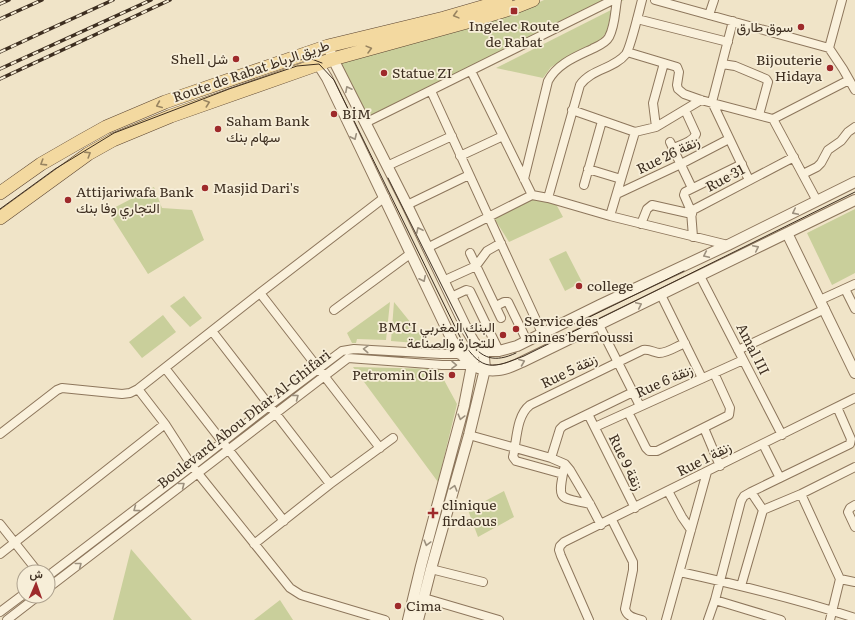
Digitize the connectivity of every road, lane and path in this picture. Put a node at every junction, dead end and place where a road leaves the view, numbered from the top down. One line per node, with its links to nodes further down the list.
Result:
1 (506, 0): 13 (main road, Route de Rabat طريق الرباط, one-way to 13)
2 (533, 0): 17 (main road, Route de Rabat طريق الرباط, one-way to 2)
3 (613, 0): 21 (street)
4 (617, 0): 47 (street)
5 (642, 0): 10 (street)
6 (655, 0): 9 (street)
7 (714, 0): 9 (street)
8 (842, 0): 14 (street)
9 (709, 15): 11 (street)
10 (637, 19): 12 (street); 16 (street)
11 (733, 22): 12 (street); 14 (street)
12 (728, 42): 20 (street)
13 (328, 46): 15 (main road, Route de Rabat طريق الرباط); 17 (street)
14 (829, 48): 22 (street)
15 (312, 52): 19 (street); 53 (main road, Route de Rabat طريق الرباط, one-way to 53)
16 (627, 52): 18 (street); 27 (street)
17 (332, 59): 19 (main road, Route de Rabat طريق الرباط); 32 (street, one-way to 17)
18 (664, 63): 25 (street); 33 (street)
19 (319, 64): 56 (street, one-way to 56); 64 (main road, Route de Rabat طريق الرباط, one-way to 19)
20 (722, 64): 26 (street); 29 (street)
21 (471, 70): 23 (street); 37 (street)
22 (849, 80): 24 (street); 30 (street)
23 (431, 90): 32 (street); 36 (street)
24 (855, 90)
25 (701, 100): 26 (street); 28 (street)
26 (712, 102): 29 (street); 38 (street)
27 (572, 110): 31 (street); 57 (street)
28 (685, 110): 33 (street); 41 (street)
29 (759, 115): 30 (street)
30 (773, 119): 40 (street)
31 (602, 121): 35 (street); 44 (street)
32 (365, 123): 43 (street)
33 (656, 127): 35 (street)
34 (855, 127): 45 (street)
35 (635, 132): 48 (street)
36 (452, 136): 39 (street); 43 (street)
37 (503, 136): 39 (street); 47 (street)
38 (729, 139): 41 (street, Rue 26 زنقة); 42 (street)
39 (460, 156): 46 (street)
40 (794, 158): 45 (street); 49 (street, Rue 31)
41 (680, 164): 52 (street); 54 (street, Rue 26 زنقة)
42 (742, 164): 49 (street); 52 (street)
43 (387, 166): 60 (street)
44 (588, 169): 48 (street); 51 (street)
45 (803, 174): 59 (street)
46 (469, 175): 60 (street); 63 (street)
47 (524, 179): 55 (street)
48 (621, 179): 54 (street)
49 (750, 180): 61 (street, Rue 31)
50 (855, 182): 59 (street, Boulevard Abou Dhar Al-Ghifari)
51 (584, 185)
52 (692, 188): 61 (street)
53 (0, 193)
54 (617, 194): 62 (street)
55 (532, 195): 57 (street); 63 (street)
56 (385, 197): 72 (street); 78 (street)
57 (548, 198): 62 (street)
58 (855, 200): 66 (street, Boulevard Abou Dhar Al-Ghifari)
59 (817, 201): 69 (street, Boulevard Abou Dhar Al-Ghifari, one-way to 69)
60 (406, 205): 70 (street, one-way to 60)
61 (692, 212): 65 (street); 67 (street)
62 (610, 216): 65 (street)
63 (489, 217): 68 (street); 70 (street)
64 (0, 218)
65 (641, 224): 67 (street)
66 (787, 233): 74 (street, Boulevard Abou Dhar Al-Ghifari, one-way to 66); 81 (street)
67 (694, 237): 69 (street)
68 (501, 243): 73 (street); 89 (street)
69 (728, 245): 89 (street, Boulevard Abou Dhar Al-Ghifari, one-way to 89)
70 (427, 248): 75 (street)
71 (470, 253): 73 (street)
72 (410, 254): 84 (street); 95 (street, one-way to 95)
73 (476, 266): 75 (street); 82 (street)
74 (700, 276): 79 (street, Boulevard Abou Dhar Al-Ghifari); 92 (street, Amal III)
75 (443, 282): 80 (street)
76 (855, 284): 77 (street)
77 (845, 289): 81 (street); 83 (street)
78 (260, 293): 88 (street); 100 (street)
79 (661, 295): 87 (street, Boulevard Abou Dhar Al-Ghifari, one-way to 79); 91 (street)
80 (451, 297): 93 (street); 94 (street)
81 (820, 300): 85 (street)
82 (496, 306): 86 (street); 90 (street)
83 (855, 309)
84 (334, 310)
85 (825, 310): 92 (street); 103 (street)
86 (501, 318)
87 (599, 324): 97 (street); 101 (street, Boulevard Abou Dhar Al-Ghifari, one-way to 87)
88 (212, 331): 99 (street); 109 (street)
89 (542, 333): 90 (street, Boulevard Abou Dhar Al-Ghifari)
90 (527, 341): 94 (street, Boulevard Abou Dhar Al-Ghifari)
91 (684, 342): 97 (street, Rue 5 زنقة); 105 (street)
92 (738, 350): 96 (street, Amal III)
93 (482, 351): 94 (street, Boulevard Abou Dhar Al-Ghifari); 95 (street, Boulevard Abou Dhar Al-Ghifari); 98 (street); 101 (street)
94 (499, 351)
95 (460, 354): 98 (street); 100 (street, Boulevard Abou Dhar Al-Ghifari, one-way to 100)
96 (743, 360): 102 (street, Rue 6 زنقة); 120 (street, Amal III)
97 (618, 362): 107 (street); 125 (street, Rue 5 زنقة)
98 (472, 365): 101 (street, Boulevard Abou Dhar Al-Ghifari); 104 (street, Boulevard Abou Dhar Al-Ghifari, one-way to 98); 171 (street, one-way to 171)
99 (165, 368): 106 (street); 122 (street)
100 (318, 368): 104 (street); 109 (street, Boulevard Abou Dhar Al-Ghifari)
101 (485, 370): 119 (street)
102 (714, 373): 105 (street, Rue 6 زنقة); 117 (street)
103 (855, 373)
104 (324, 376): 112 (street, Boulevard Abou Dhar Al-Ghifari, one-way to 104); 124 (street)
105 (702, 378): 110 (street, Rue 6 زنقة)
106 (138, 389): 115 (street); 118 (street)
107 (633, 392): 110 (street); 114 (street)
108 (855, 398): 111 (street, Rue 1 زنقة)
109 (270, 405): 112 (street); 122 (street, Boulevard Abou Dhar Al-Ghifari)
110 (640, 406): 113 (street, Rue 6 زنقة)
111 (836, 407): 120 (street, Rue 1 زنقة); 134 (street)
112 (276, 412): 126 (street, Boulevard Abou Dhar Al-Ghifari); 135 (street)
113 (628, 412): 116 (street, Rue 6 زنقة); 117 (street)
114 (588, 414): 116 (street, Rue 9 زنقة); 127 (street)
115 (165, 424): 131 (street); 149 (street)
116 (595, 427): 141 (street, Rue 9 زنقة)
117 (704, 428): 129 (street)
118 (0, 434)
119 (469, 435): 125 (street); 153 (street, one-way to 119)
120 (782, 435): 123 (street, Rue 1 زنقة)
121 (393, 438): 124 (street)
122 (222, 442): 126 (street); 131 (street, Boulevard Abou Dhar Al-Ghifari)
123 (763, 444): 129 (street, Rue 1 زنقة); 134 (street)
124 (380, 448): 135 (street)
125 (515, 448): 127 (street); 133 (street)
126 (228, 450): 131 (street, Boulevard Abou Dhar Al-Ghifari); 144 (street)
127 (551, 458): 128 (street)
128 (565, 464): 133 (street); 139 (street)
129 (720, 466): 132 (street, Rue 1 زنقة)
130 (855, 468): 138 (street)
131 (194, 470): 150 (street); 154 (street, Boulevard Abou Dhar Al-Ghifari, one-way to 154); 157 (street, Boulevard Abou Dhar Al-Ghifari, one-way to 131)
132 (708, 472): 136 (street, Rue 1 زنقة); 148 (street)
133 (563, 474): 139 (street)
134 (780, 478): 137 (street)
135 (330, 484): 144 (street)
136 (668, 491): 141 (street, Rue 1 زنقة); 148 (street)
137 (751, 492): 142 (street); 158 (street)
138 (800, 494): 142 (street); 156 (street)
139 (590, 504): 146 (street)
140 (855, 505): 147 (street)
141 (635, 508): 143 (street, Rue 1 زنقة)
142 (763, 510): 161 (street)
143 (612, 520): 146 (street, Rue 1 زنقة); 175 (street)
144 (284, 521): 150 (street)
145 (0, 524): 149 (street)
146 (601, 525): 174 (street, Rue 1 زنقة)
147 (855, 527)
148 (691, 530): 155 (street)
149 (14, 543): 151 (street); 152 (street)
150 (254, 544): 170 (street)
151 (0, 554)
152 (31, 564)
153 (431, 568): 159 (street); 162 (street)
154 (56, 570)
155 (680, 572): 158 (street); 176 (street)
156 (840, 579): 160 (street); 166 (street)
157 (56, 581)
158 (720, 581): 161 (street); 164 (street)
159 (483, 582)
160 (855, 582)
161 (741, 586): 166 (street)
162 (424, 598): 172 (street); 173 (street)
163 (16, 600): 167 (street)
164 (715, 600): 177 (street); 178 (street)
165 (28, 604): 169 (street)
166 (833, 610): 168 (street); 179 (street)
167 (0, 612)
168 (855, 618)
169 (7, 620)
170 (385, 620)
171 (408, 620)
172 (418, 620)
173 (499, 620)
174 (589, 620)
175 (642, 620)
176 (666, 620)
177 (708, 620)
178 (782, 620)
179 (830, 620)

